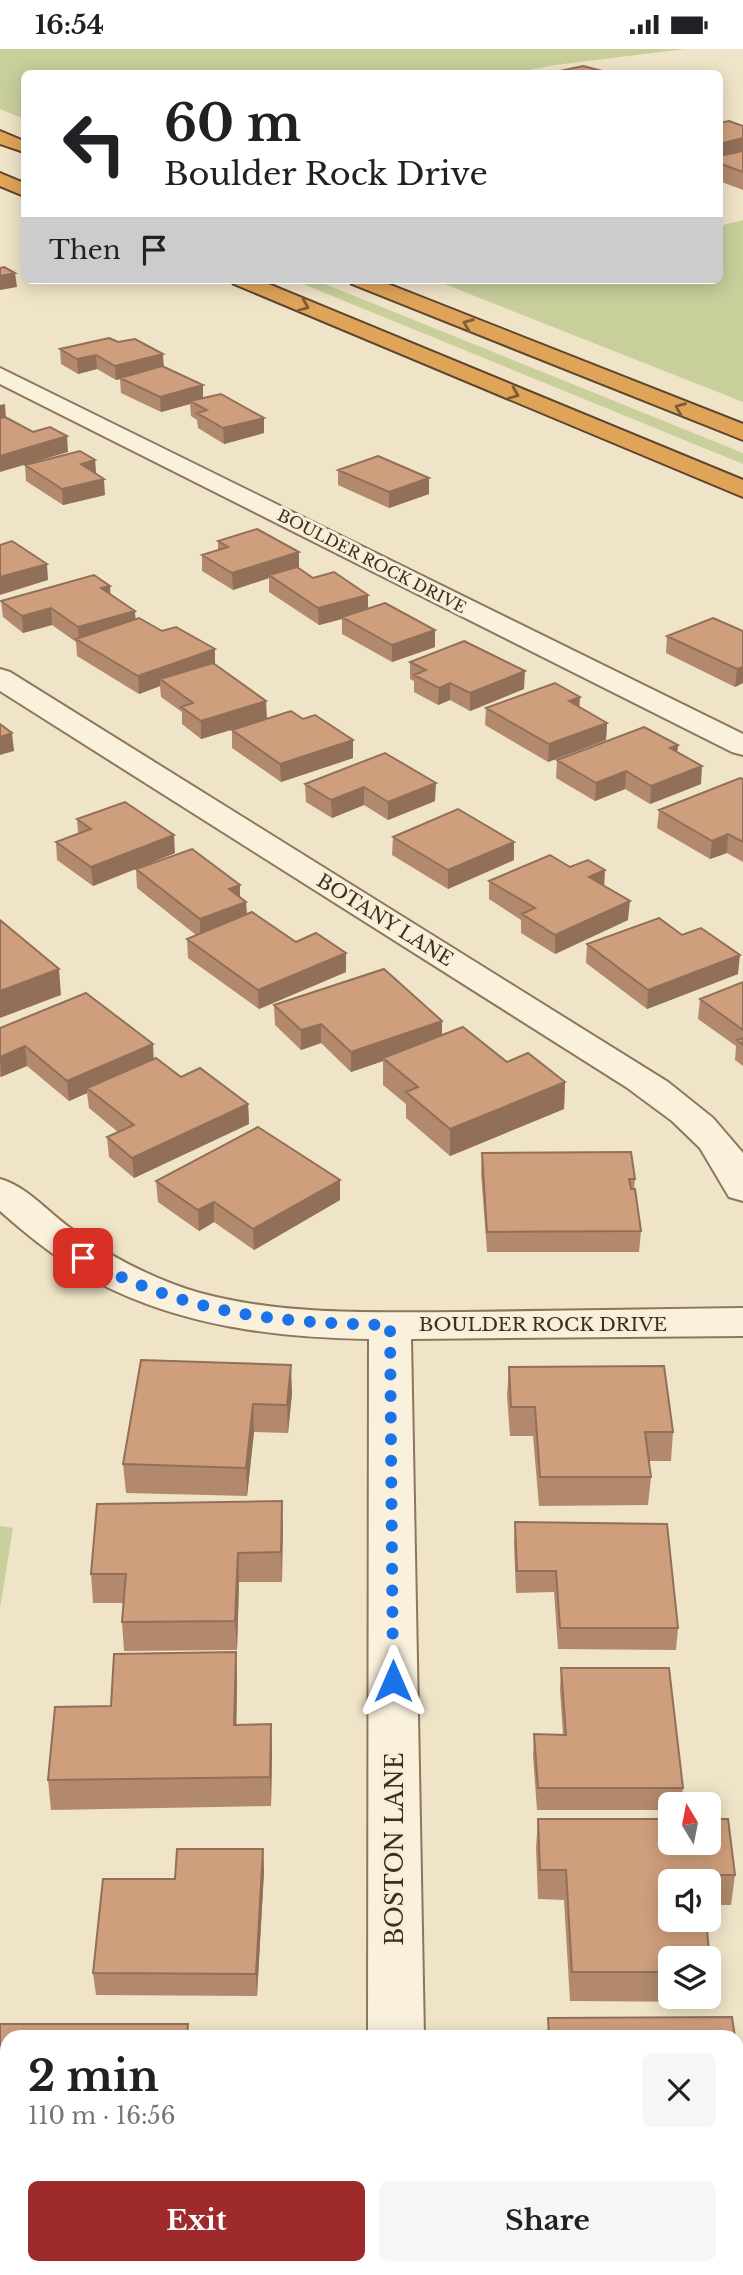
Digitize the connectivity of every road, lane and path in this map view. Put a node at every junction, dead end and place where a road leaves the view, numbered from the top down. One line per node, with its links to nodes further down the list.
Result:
1 (0, 137): 2 (highway)
2 (21, 146)
3 (0, 179): 4 (highway)
4 (21, 189)
5 (251, 284): 9 (highway, one-way to 9)
6 (369, 284): 8 (highway, one-way to 6)
7 (0, 375): 11 (street, BOULDER ROCK DRIVE)
8 (743, 433)
9 (743, 489)
10 (0, 678): 12 (street, BOTANY LANE)
11 (743, 746)
12 (743, 1189)
13 (0, 1191): 15 (street, BOULDER ROCK DRIVE)
14 (743, 1322): 15 (street, BOULDER ROCK DRIVE)
15 (390, 1325): 16 (street, BOSTON LANE)
16 (396, 2030)

